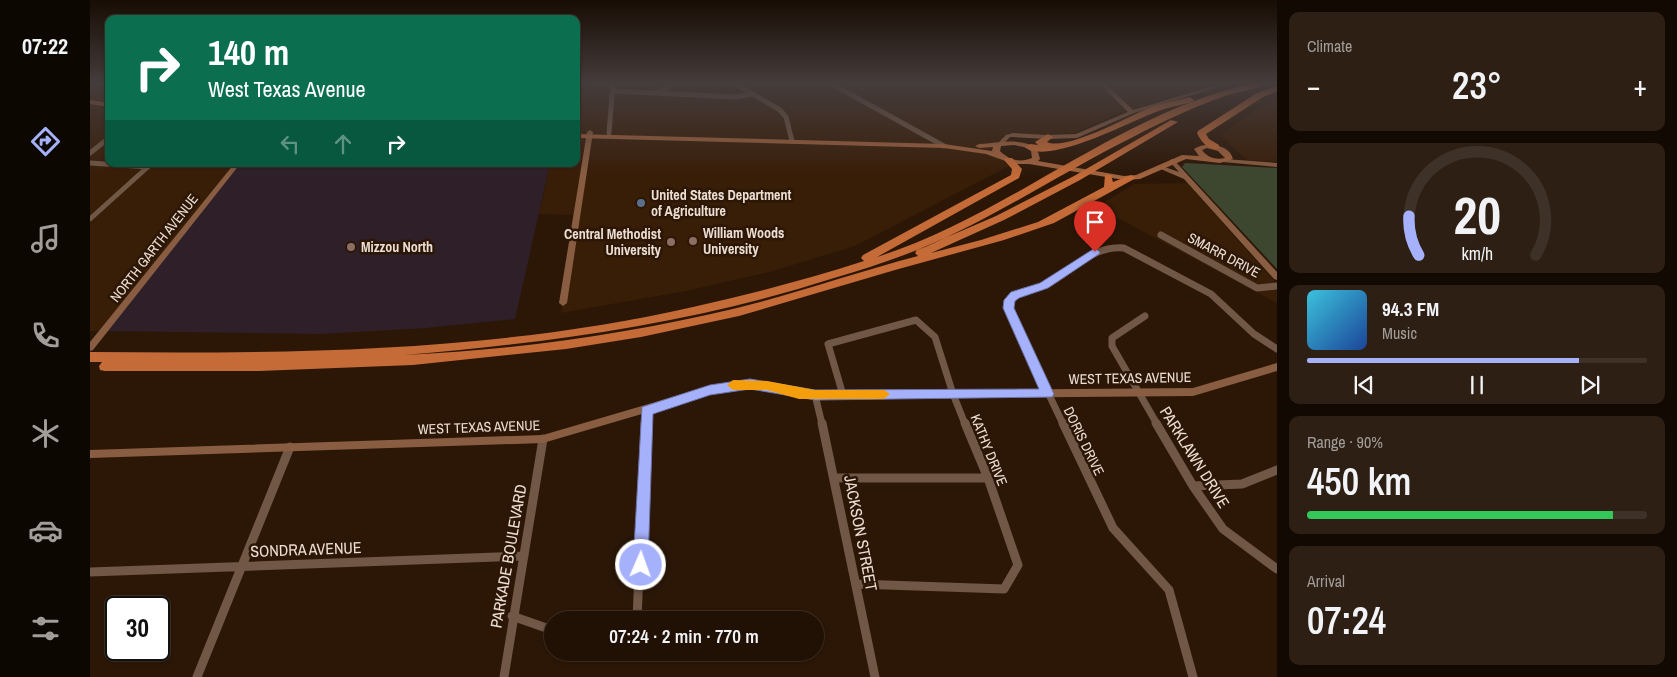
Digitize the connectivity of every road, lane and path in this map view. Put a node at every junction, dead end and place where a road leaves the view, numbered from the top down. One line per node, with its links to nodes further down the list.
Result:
1 (610, 115): 10 (street)
2 (783, 115): 16 (street)
3 (887, 115): 18 (street)
4 (1126, 115): 13 (street)
5 (1141, 115): 19 (highway)
6 (1171, 115): 35 (highway)
7 (1187, 115): 41 (highway)
8 (1230, 115): 20 (highway)
9 (580, 132): 11 (main road)
10 (609, 133): 11 (main road); 14 (main road)
11 (589, 134): 12 (main road); 14 (main road); 45 (street)
12 (580, 135)
13 (1046, 137): 17 (street); 19 (highway); 21 (street)
14 (689, 138): 16 (main road)
15 (105, 141): 23 (street)
16 (792, 141): 18 (main road)
17 (1000, 143): 18 (main road); 21 (main road); 25 (main road)
18 (944, 146): 25 (main road)
19 (1056, 147): 21 (highway)
20 (1216, 147): 22 (main road); 24 (main road)
21 (1031, 148): 27 (main road); 35 (main road)
22 (1198, 149): 26 (main road); 34 (main road)
23 (90, 153)
24 (1227, 158): 26 (main road); 31 (street)
25 (1006, 159): 27 (main road); 42 (highway)
26 (1211, 160): 28 (main road)
27 (1031, 162): 35 (main road)
28 (1172, 162): 34 (main road); 37 (street)
29 (90, 163): 30 (street)
30 (105, 164)
31 (1277, 165)
32 (147, 167): 39 (street)
33 (235, 167): 47 (street, NORTH GARTH AVENUE)
34 (1159, 167): 36 (main road); 37 (street)
35 (1059, 169): 38 (main road); 42 (highway)
36 (1131, 178): 38 (highway)
37 (1186, 178): 43 (street)
38 (1109, 182): 41 (highway)
39 (90, 219)
40 (1160, 235): 44 (street, SMARR DRIVE)
41 (890, 267): 49 (highway)
42 (825, 277): 49 (highway)
43 (1277, 277)
44 (1277, 286)
45 (563, 303)
46 (1145, 316): 51 (street, PARKLAWN DRIVE)
47 (90, 348)
48 (1277, 349): 53 (street, DORIS DRIVE)
49 (95, 361)
50 (1277, 367): 51 (street, WEST TEXAS AVENUE)
51 (1139, 393): 53 (street, WEST TEXAS AVENUE); 63 (street, PARKLAWN DRIVE)
52 (953, 394): 53 (street, WEST TEXAS AVENUE); 55 (street, WEST TEXAS AVENUE); 55 (street, KATHY DRIVE); 62 (street, KATHY DRIVE)
53 (1048, 394): 75 (street, DORIS DRIVE)
54 (815, 395): 55 (street, WEST TEXAS AVENUE); 56 (street, WEST TEXAS AVENUE); 61 (street, JACKSON STREET)
55 (843, 395)
56 (646, 410): 57 (street, WEST TEXAS AVENUE); 69 (street)
57 (543, 440): 58 (street, WEST TEXAS AVENUE); 64 (street, PARKADE BOULEVARD)
58 (290, 447): 59 (street, WEST TEXAS AVENUE); 65 (street)
59 (90, 454)
60 (1277, 470): 63 (street)
61 (836, 478): 62 (street); 68 (street, JACKSON STREET)
62 (988, 478): 68 (street, KATHY DRIVE)
63 (1193, 486): 66 (street, PARKLAWN DRIVE)
64 (524, 556): 65 (street, SONDRA AVENUE); 70 (street, PARKADE BOULEVARD)
65 (242, 567): 67 (street, SONDRA AVENUE); 72 (street)
66 (1277, 569)
67 (90, 572)
68 (856, 584): 74 (street, JACKSON STREET)
69 (637, 611)
70 (512, 616): 71 (street); 73 (street, PARKADE BOULEVARD)
71 (544, 627)
72 (197, 677)
73 (504, 677)
74 (875, 677)
75 (1193, 677)

